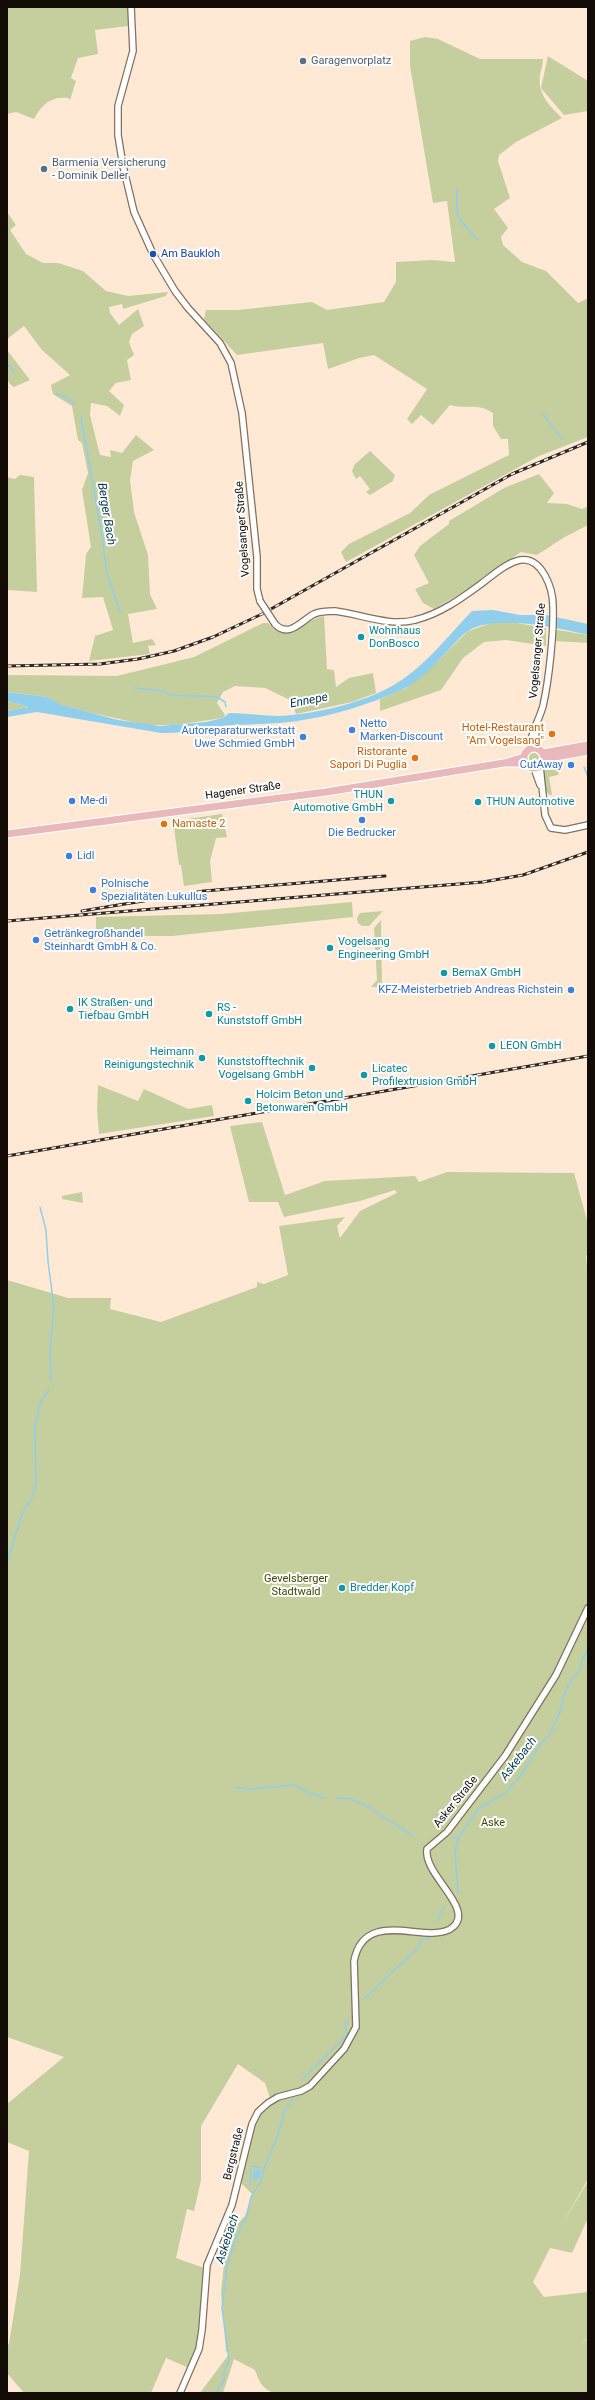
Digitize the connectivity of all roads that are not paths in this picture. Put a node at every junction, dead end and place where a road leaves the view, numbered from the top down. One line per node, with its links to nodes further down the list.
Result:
1 (131, 7): 4 (street, Vogelsanger Straße, bridge)
2 (588, 745): 4 (main road)
3 (588, 751): 4 (main road)
4 (538, 752): 5 (main road); 6 (main road)
5 (525, 760): 6 (main road); 8 (main road, Hagener Straße)
6 (537, 767): 7 (street)
7 (588, 825)
8 (7, 834)
9 (588, 1608): 10 (street, Asker Straße)
10 (354, 1961): 11 (street, Bergstraße)
11 (180, 2393)

